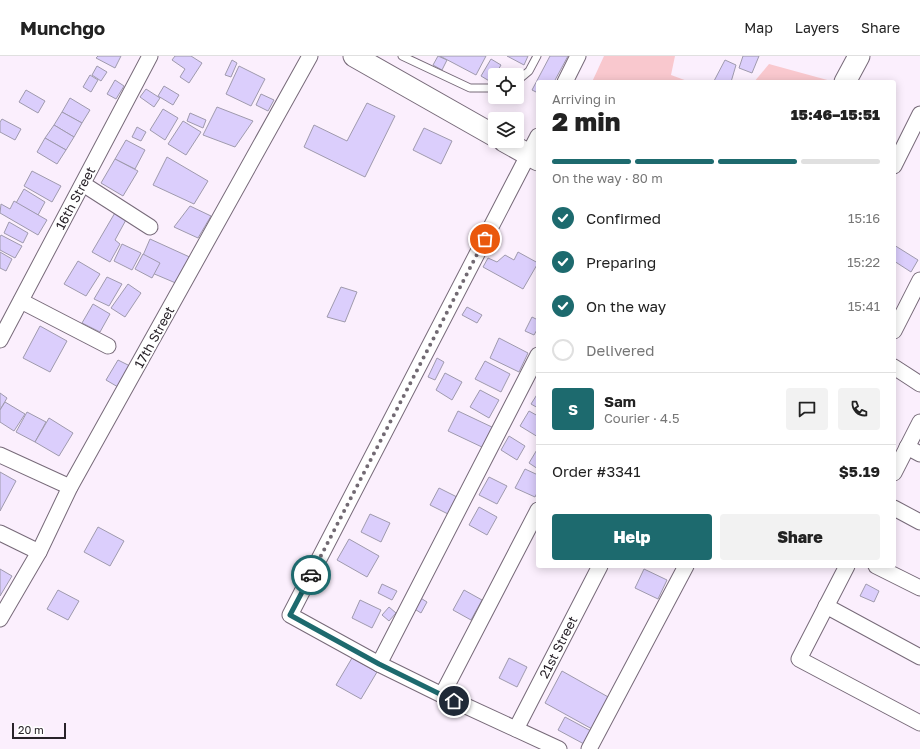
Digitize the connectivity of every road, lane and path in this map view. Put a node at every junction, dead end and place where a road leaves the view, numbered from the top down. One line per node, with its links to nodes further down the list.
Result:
1 (150, 56): 18 (street, 16th Street)
2 (310, 56): 32 (street, 17th Street)
3 (354, 56): 13 (street)
4 (402, 56): 11 (lane)
5 (536, 56): 8 (lane)
6 (578, 56): 9 (street)
7 (858, 56): 10 (street)
8 (524, 75)
9 (566, 80)
10 (846, 80)
11 (488, 88)
12 (920, 114): 17 (street)
13 (488, 132)
14 (536, 144): 16 (street)
15 (517, 148): 16 (street)
16 (533, 157): 46 (street)
17 (896, 162)
18 (83, 184): 19 (street); 21 (street, 16th Street)
19 (150, 226)
20 (920, 280): 22 (street)
21 (21, 301): 23 (street, 16th Street); 24 (street)
22 (896, 327)
23 (0, 340)
24 (108, 346)
25 (536, 359): 46 (street)
26 (896, 368): 27 (street)
27 (920, 384)
28 (920, 422): 29 (street)
29 (914, 450): 31 (street)
30 (0, 455): 32 (street)
31 (896, 471)
32 (70, 487): 37 (street, 17th Street)
33 (896, 509): 35 (street)
34 (536, 514): 47 (street)
35 (920, 522)
36 (0, 533): 37 (street)
37 (39, 552): 44 (street, 17th Street)
38 (599, 568): 49 (street, 21st Street)
39 (685, 568): 51 (street)
40 (846, 568): 43 (street)
41 (880, 568): 42 (street)
42 (920, 588)
43 (826, 606): 45 (street); 48 (street)
44 (2, 612)
45 (920, 657)
46 (379, 664): 47 (street)
47 (442, 695): 49 (street)
48 (920, 723)
49 (516, 729): 50 (street)
50 (559, 749)
51 (589, 749)

